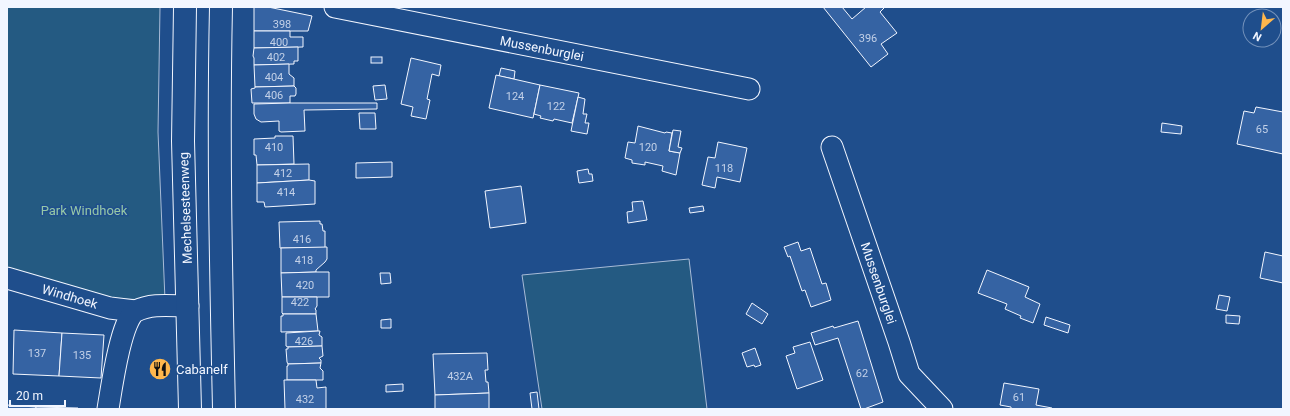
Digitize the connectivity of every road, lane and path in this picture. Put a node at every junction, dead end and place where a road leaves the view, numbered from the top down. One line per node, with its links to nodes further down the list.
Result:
1 (185, 7): 7 (main road, Mechelsesteenweg)
2 (221, 7): 11 (main road)
3 (335, 7): 4 (street, Mussenburglei)
4 (749, 89)
5 (832, 147): 12 (street, Mussenburglei)
6 (7, 278): 8 (street, Windhoek)
7 (188, 306): 8 (street); 10 (main road, Mechelsesteenweg)
8 (134, 311): 9 (street)
9 (108, 409)
10 (190, 409)
11 (224, 409)
12 (942, 409)

